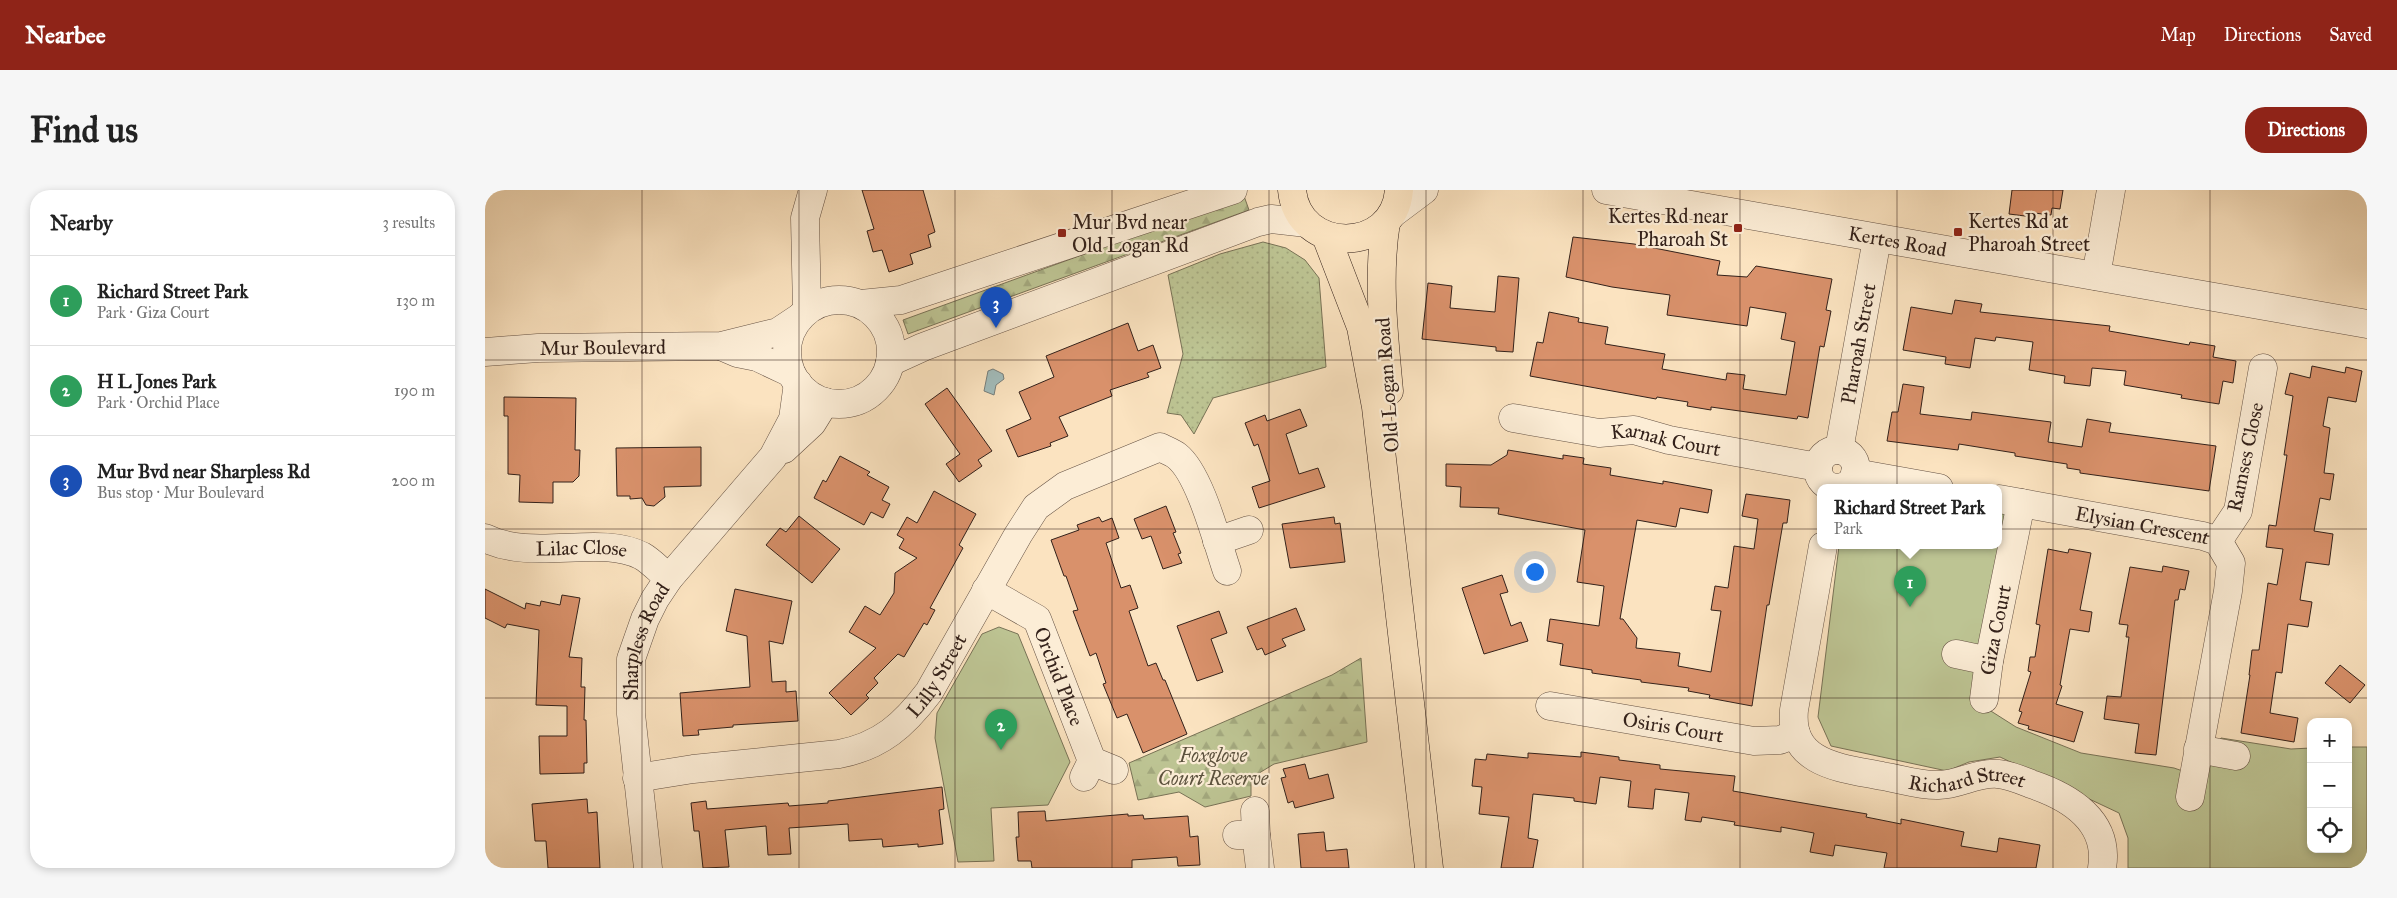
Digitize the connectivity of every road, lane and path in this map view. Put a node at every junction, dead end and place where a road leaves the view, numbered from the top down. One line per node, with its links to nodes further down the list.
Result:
1 (813, 190): 10 (street)
2 (1233, 190): 12 (street)
3 (1292, 190): 8 (main road, Old Logan Road)
4 (1424, 190): 7 (street)
5 (1607, 190): 9 (street, Kertes Road)
6 (2111, 190): 11 (street)
7 (1392, 209): 8 (main road); 30 (main road, Old Logan Road)
8 (1316, 229): 17 (street); 30 (main road, Old Logan Road)
9 (1877, 238): 11 (street, Kertes Road); 23 (street, Pharoah Street)
10 (807, 256): 12 (street); 13 (street)
11 (2096, 276): 14 (street, Kertes Road)
12 (852, 302): 13 (street); 17 (street)
13 (803, 314): 15 (street, Mur Boulevard); 19 (street)
14 (2367, 324)
15 (721, 346): 16 (street, Mur Boulevard); 19 (street, Mur Boulevard)
16 (485, 352)
17 (890, 362): 20 (street)
18 (2263, 368): 29 (street, Ramses Close)
19 (795, 378): 20 (street); 22 (street, Sharpless Road)
20 (825, 402): 22 (street, Sharpless Road)
21 (1513, 418): 23 (street, Karnak Court)
22 (773, 457): 33 (street, Sharpless Road)
23 (1835, 479): 24 (street)
24 (1893, 484)
25 (2010, 501): 29 (street, Elysian Crescent); 36 (street, Giza Court)
26 (1249, 530): 28 (street)
27 (485, 538): 33 (street, Lilac Close)
28 (1217, 541): 32 (street); 34 (street, Lilly Street)
29 (2218, 541): 40 (street, Elysian Crescent)
30 (1393, 548): 48 (main road, Old Logan Road)
31 (1822, 549): 39 (street)
32 (1227, 571)
33 (669, 578): 43 (street, Sharpless Road)
34 (986, 590): 42 (street, Orchid Place); 43 (street, Lilly Street)
35 (1956, 654): 36 (street)
36 (1989, 661): 37 (street, Giza Court)
37 (1984, 699)
38 (1551, 706): 39 (street, Osiris Court)
39 (1796, 734): 49 (street, Richard Street)
40 (2200, 736): 41 (street); 44 (street, Elysian Crescent)
41 (2236, 756)
42 (1097, 769)
43 (637, 778): 46 (street, Sharpless Road)
44 (2190, 797)
45 (1250, 827): 47 (street)
46 (649, 868)
47 (1260, 868)
48 (1429, 868)
49 (2102, 868)

